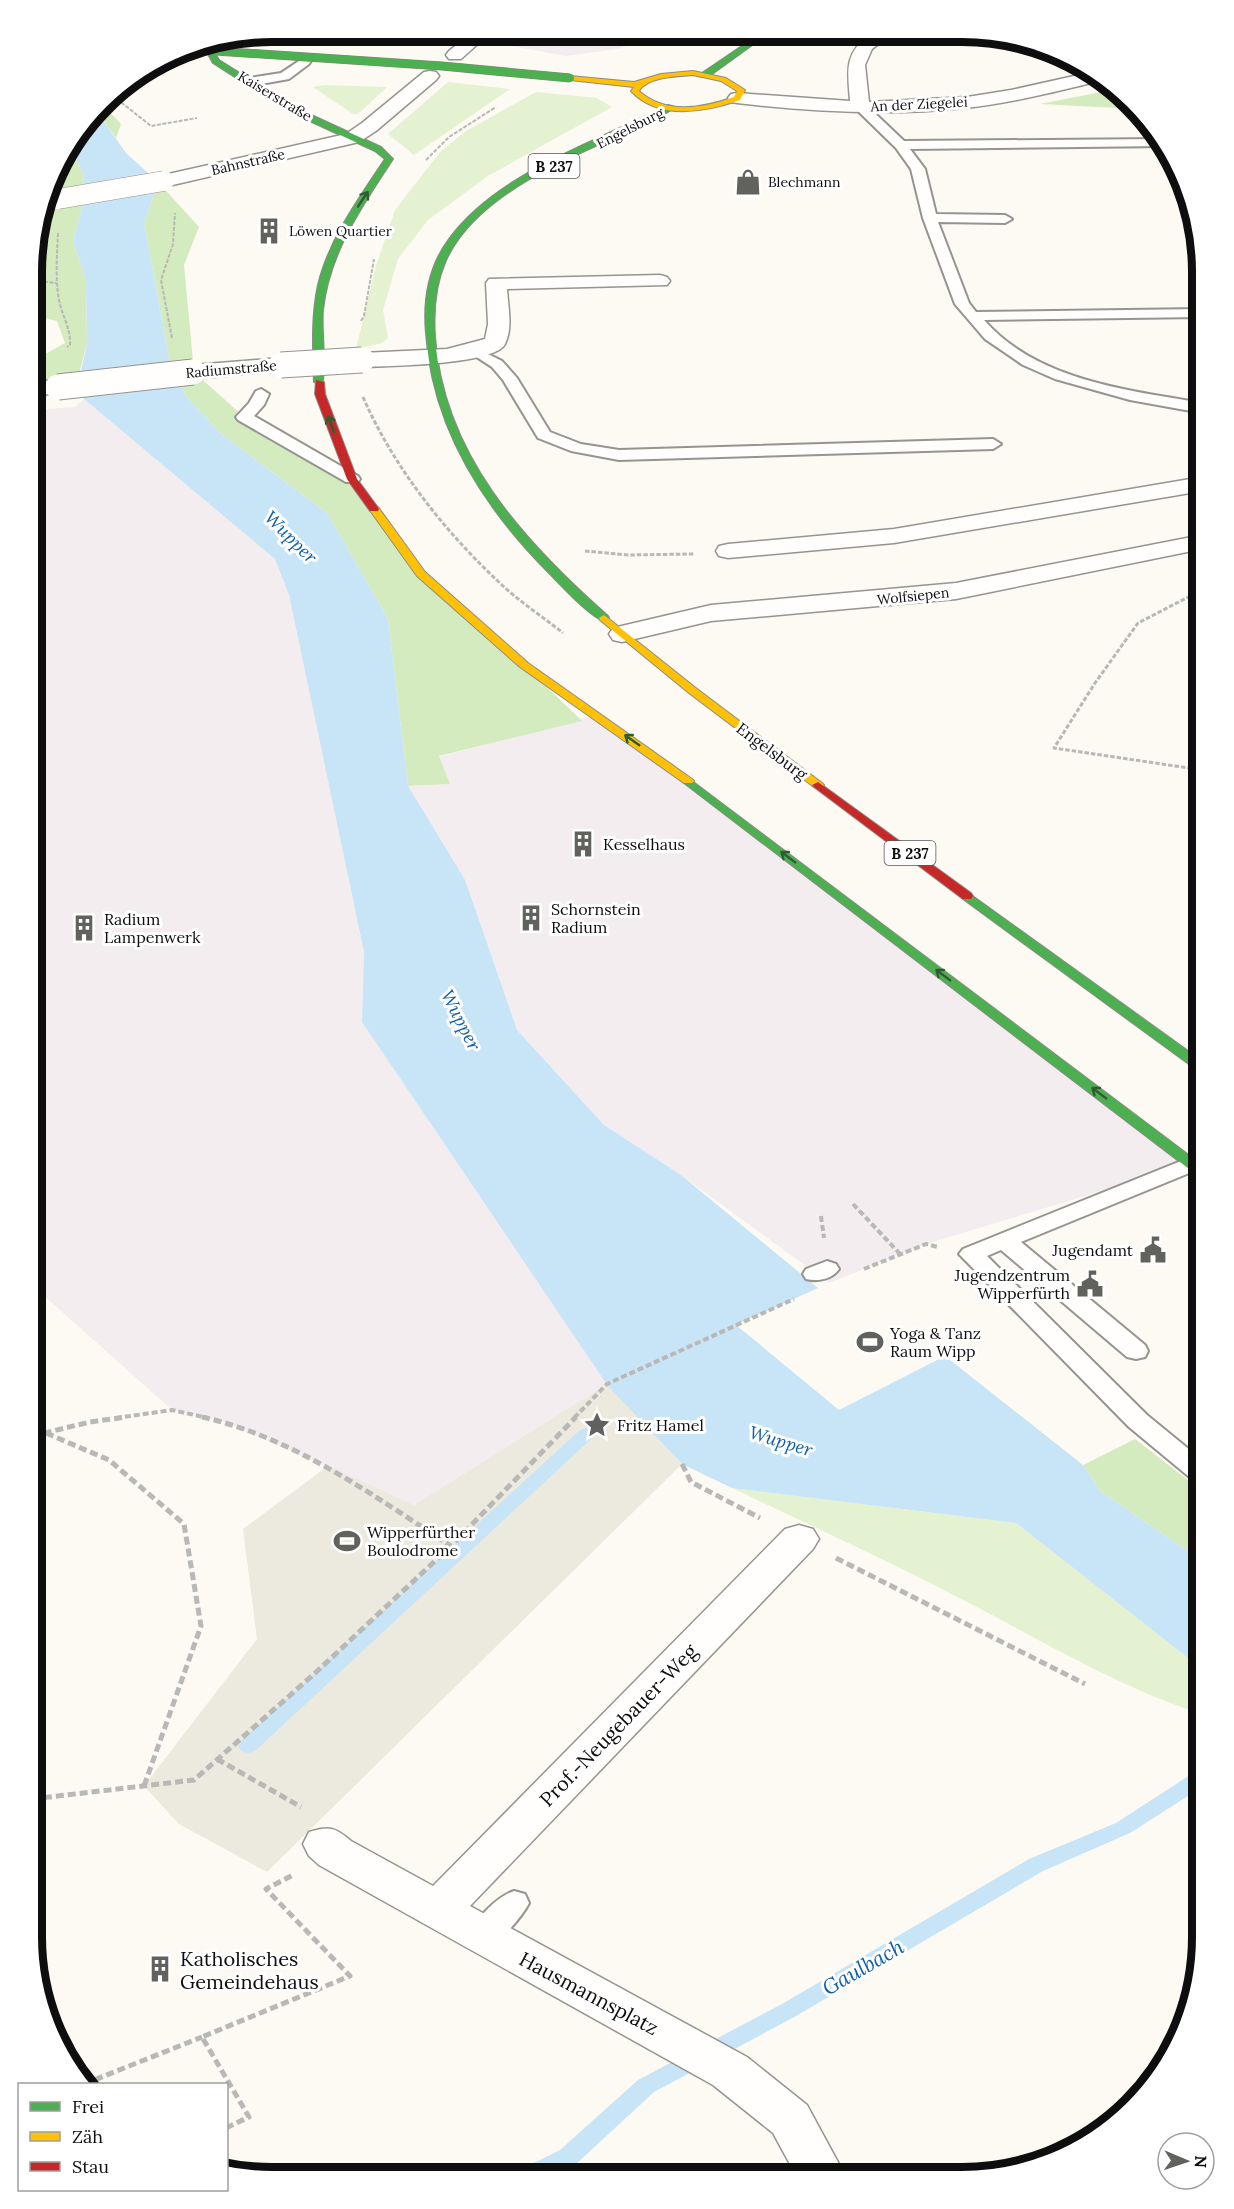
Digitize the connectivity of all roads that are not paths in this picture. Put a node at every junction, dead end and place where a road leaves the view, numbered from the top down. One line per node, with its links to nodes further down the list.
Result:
1 (471, 42): 6 (street)
2 (751, 42): 8 (main road)
3 (871, 42): 14 (street)
4 (210, 51): 11 (main road, Kaiserstraße)
5 (210, 51): 12 (main road, bridge)
6 (455, 55)
7 (305, 61): 11 (lane)
8 (705, 75): 12 (main road); 13 (main road)
9 (430, 76): 16 (street, Bahnstraße)
10 (1086, 79): 14 (street, An der Ziegelei)
11 (250, 82): 16 (main road, Kaiserstraße)
12 (639, 84): 15 (main road)
13 (737, 98): 14 (street, An der Ziegelei); 15 (main road)
14 (860, 106): 18 (lane)
15 (671, 107): 26 (main road, Engelsburg / B 237)
16 (352, 138): 19 (street, Bahnstraße, bridge); 31 (main road, Kaiserstraße, one-way to 16)
17 (1152, 143): 18 (lane)
18 (901, 145): 20 (lane)
19 (53, 200)
20 (930, 218): 21 (lane); 24 (lane)
21 (1005, 219)
22 (660, 281): 25 (street)
23 (1192, 313): 24 (lane)
24 (972, 316): 29 (lane)
25 (476, 352): 26 (street); 30 (lane)
26 (429, 357): 27 (street, Radiumstraße, bridge); 35 (main road, Engelsburg / B 237)
27 (42, 388)
28 (261, 394): 31 (lane)
29 (1192, 406)
30 (993, 444)
31 (352, 478): 37 (main road, one-way to 31)
32 (1192, 486): 34 (street)
33 (1192, 544): 35 (street, Wolfsiepen)
34 (728, 551)
35 (622, 634): 36 (main road, Engelsburg / B 237)
36 (1192, 1060)
37 (1192, 1164)
38 (1192, 1170): 39 (lane)
39 (1005, 1241): 40 (lane); 41 (lane)
40 (1136, 1351)
41 (1192, 1466)
42 (799, 1539): 45 (street, Prof.-Neugebauer-Weg)
43 (330, 1849): 45 (street, Hausmannsplatz)
44 (514, 1903): 46 (lane)
45 (437, 1911): 46 (street, Hausmannsplatz)
46 (483, 1936): 47 (street, Hausmannsplatz)
47 (816, 2167)

